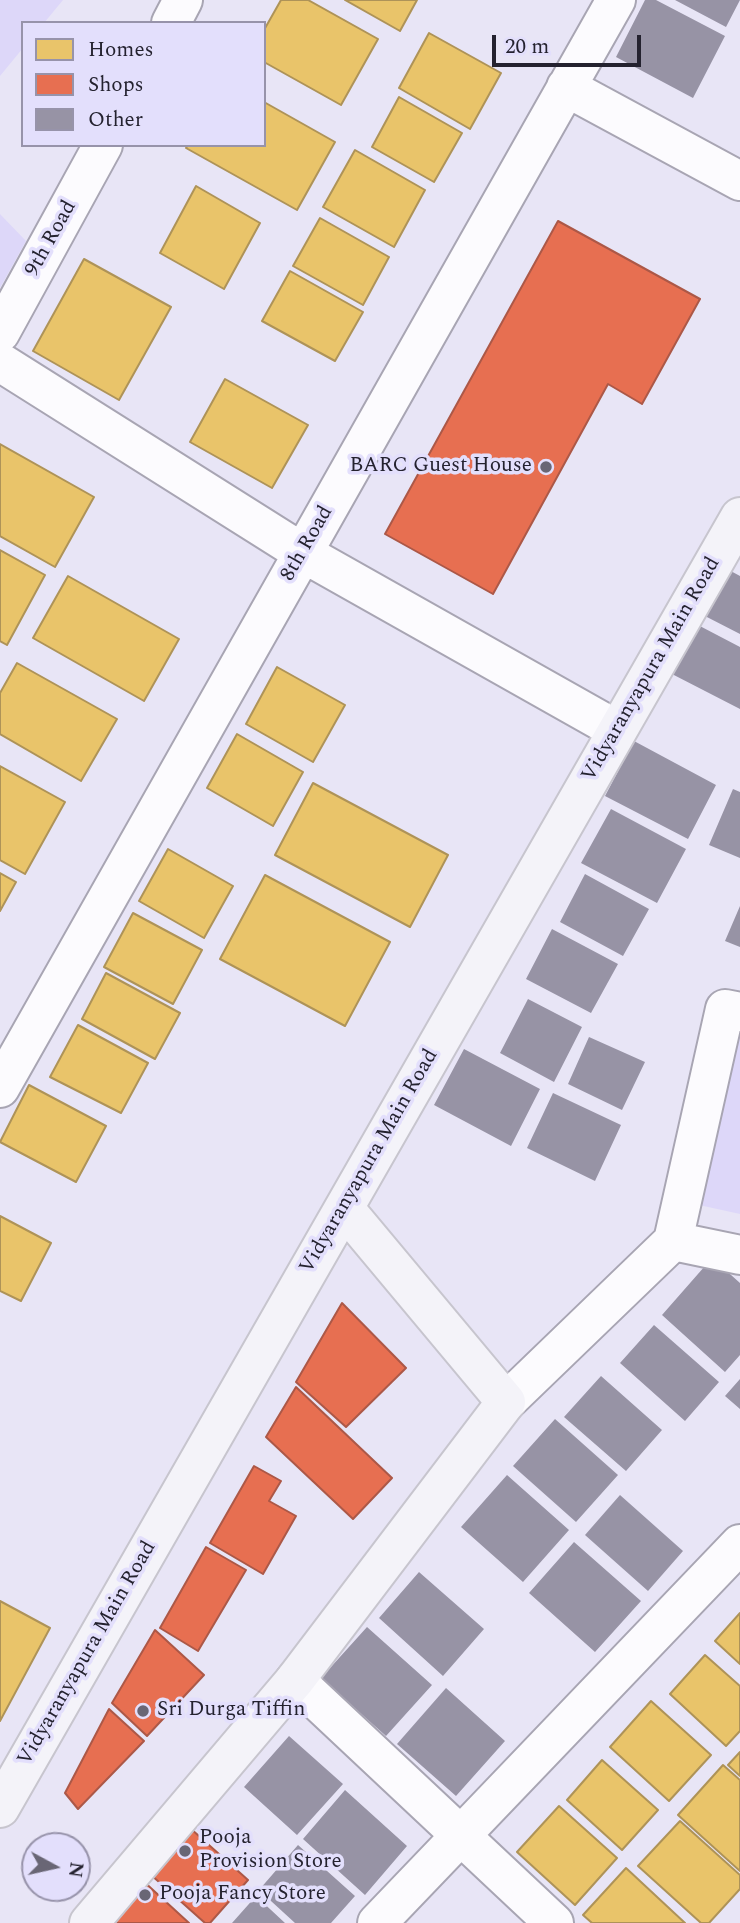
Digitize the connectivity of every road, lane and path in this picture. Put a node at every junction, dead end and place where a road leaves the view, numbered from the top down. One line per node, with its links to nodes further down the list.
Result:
1 (183, 0): 3 (street)
2 (616, 0): 4 (street, 8th Road)
3 (172, 21)
4 (566, 88): 6 (street); 10 (street, 8th Road)
5 (102, 147): 7 (street, 9th Road)
6 (740, 181)
7 (0, 333)
8 (0, 362): 10 (street)
9 (740, 517): 11 (main road, Vidyaranyapura Main Road)
10 (303, 553): 11 (street); 13 (street, 8th Road)
11 (617, 730): 14 (main road, Vidyaranyapura Main Road)
12 (740, 1012): 15 (street)
13 (0, 1088)
14 (344, 1208): 17 (main road); 20 (main road, Vidyaranyapura Main Road)
15 (673, 1241): 16 (street); 17 (street)
16 (740, 1255)
17 (506, 1402): 19 (main road)
18 (740, 1544): 21 (street)
19 (295, 1680): 21 (street); 22 (main road)
20 (0, 1808)
21 (460, 1835): 23 (street); 24 (street)
22 (89, 1923)
23 (377, 1923)
24 (554, 1923)

